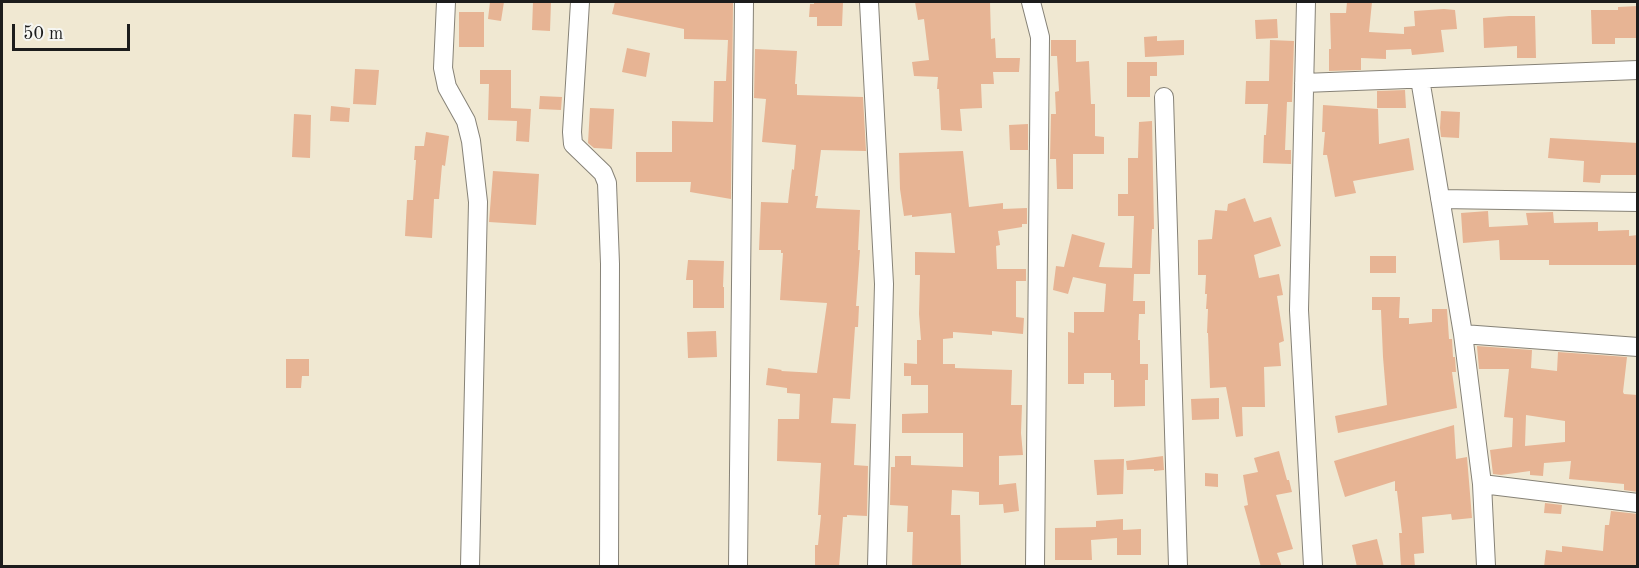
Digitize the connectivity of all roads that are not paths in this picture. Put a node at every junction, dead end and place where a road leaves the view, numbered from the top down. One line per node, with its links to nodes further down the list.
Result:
1 (446, 2): 17 (street)
2 (580, 2): 18 (street)
3 (744, 2): 19 (street)
4 (869, 2): 20 (street)
5 (1031, 2): 21 (street)
6 (1306, 2): 9 (street)
7 (1638, 70): 8 (street)
8 (1420, 79): 9 (street); 11 (street)
9 (1304, 83): 23 (street)
10 (1164, 97): 22 (street)
11 (1440, 199): 12 (street); 13 (street)
12 (1638, 202)
13 (1463, 334): 14 (street); 15 (street)
14 (1638, 347)
15 (1482, 484): 16 (street); 24 (street)
16 (1638, 503)
17 (470, 567)
18 (609, 567)
19 (738, 567)
20 (877, 567)
21 (1035, 567)
22 (1178, 567)
23 (1313, 567)
24 (1486, 567)

